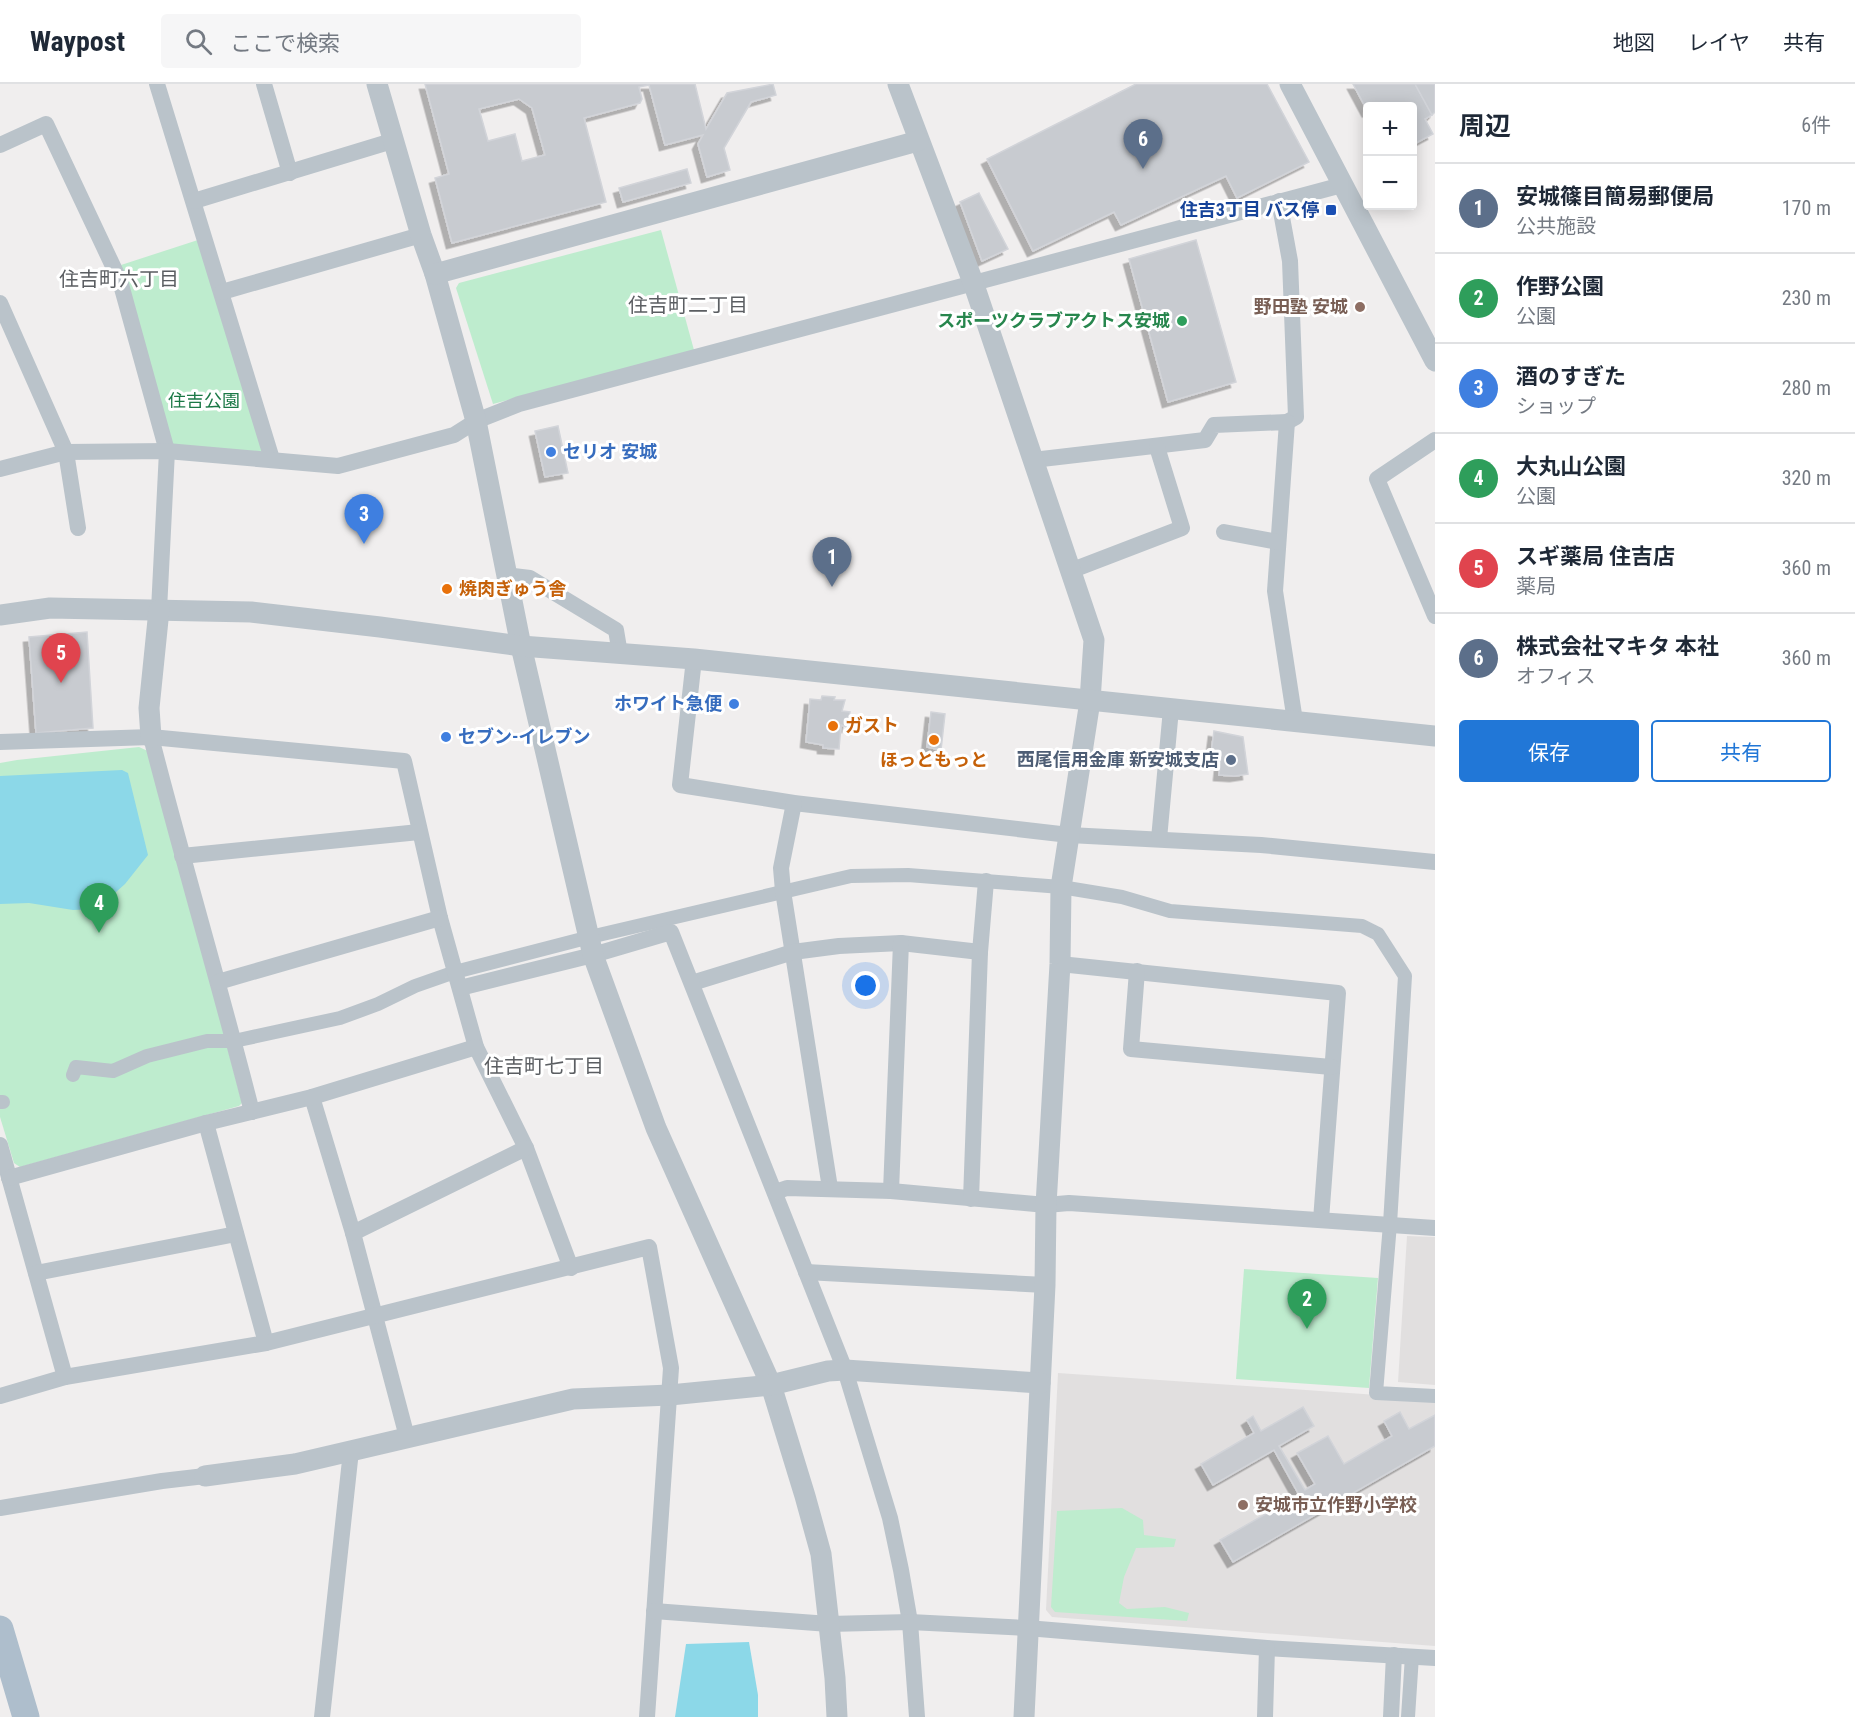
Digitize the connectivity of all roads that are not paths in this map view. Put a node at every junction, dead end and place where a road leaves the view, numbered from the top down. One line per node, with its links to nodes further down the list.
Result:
1 (157, 84): 11 (street)
2 (264, 84): 9 (street)
3 (377, 84): 6 (street)
4 (898, 84): 7 (street)
5 (1290, 84): 10 (street)
6 (393, 141): 9 (street); 13 (street)
7 (918, 141): 14 (street); 15 (street)
8 (0, 145): 23 (street)
9 (291, 172): 11 (street)
10 (1342, 185): 12 (street); 18 (street)
11 (194, 201): 16 (street)
12 (1279, 201): 15 (street); 20 (street)
13 (421, 235): 14 (street); 16 (street)
14 (435, 274): 19 (street)
15 (973, 282): 19 (street); 26 (street)
16 (222, 292): 25 (street)
17 (0, 303): 24 (street)
18 (1435, 361)
19 (476, 421): 25 (street); 32 (street)
20 (1287, 422): 22 (street); 30 (street)
21 (1435, 440): 35 (street)
22 (1157, 447): 26 (street); 31 (street)
23 (167, 451): 24 (street); 25 (street); 33 (street)
24 (66, 452): 27 (street); 28 (street)
25 (272, 459)
26 (1033, 460): 31 (street)
27 (0, 470)
28 (78, 528)
29 (1224, 532): 30 (street)
30 (1278, 542): 41 (street)
31 (1070, 571): 39 (street)
32 (507, 575): 36 (street); 37 (street)
33 (159, 610): 34 (street); 36 (street); 42 (street)
34 (0, 615)
35 (1435, 616)
36 (521, 646): 37 (street); 56 (street)
37 (620, 654): 38 (street)
38 (694, 659): 39 (street); 45 (street)
39 (1090, 701): 40 (street); 47 (street)
40 (1171, 709): 41 (street); 48 (street)
41 (1295, 721): 43 (street)
42 (151, 736): 44 (street); 46 (street); 49 (street)
43 (1435, 736)
44 (0, 742)
45 (794, 803): 47 (street); 53 (street)
46 (419, 832): 49 (street); 54 (street)
47 (1069, 835): 48 (street); 52 (street)
48 (1159, 839): 50 (street)
49 (182, 856): 62 (street)
50 (1435, 862)
51 (986, 881): 52 (street); 53 (street); 58 (street)
52 (1061, 887): 59 (street); 81 (street)
53 (783, 891): 56 (street); 57 (street)
54 (440, 918): 61 (street); 62 (street)
55 (901, 943): 57 (street); 58 (street); 76 (street)
56 (591, 946): 61 (street); 63 (street); 64 (street); 94 (street)
57 (793, 952): 63 (street); 75 (street)
58 (980, 952): 78 (street)
59 (1060, 964): 60 (street); 79 (street)
60 (1137, 971): 67 (street); 67 (street)
61 (455, 972): 64 (street); 65 (street)
62 (218, 982): 65 (street)
63 (692, 983): 77 (street)
64 (460, 988): 66 (street)
65 (234, 1041): 68 (street); 70 (street)
66 (476, 1047): 69 (street); 73 (street)
67 (1331, 1067): 80 (street)
68 (73, 1075)
69 (312, 1097): 70 (street); 83 (street)
70 (252, 1112): 71 (street)
71 (206, 1123): 74 (street); 84 (street)
72 (0, 1145): 74 (street)
73 (526, 1148): 83 (street); 85 (street)
74 (9, 1178): 87 (street)
75 (830, 1188): 76 (street); 77 (street)
76 (891, 1191): 78 (street)
77 (775, 1192): 86 (street)
78 (971, 1199): 79 (street)
79 (1046, 1205): 80 (street); 88 (street)
80 (1321, 1220): 81 (street)
81 (1390, 1224): 82 (street); 97 (street)
82 (1435, 1228)
83 (353, 1233): 89 (street)
84 (236, 1234): 87 (street); 90 (street)
85 (572, 1268): 89 (street); 95 (street)
86 (806, 1272): 88 (street); 91 (street)
87 (36, 1273): 92 (street)
88 (1045, 1285): 93 (street)
89 (374, 1317): 90 (street); 98 (street)
90 (266, 1343): 92 (street)
91 (845, 1370): 93 (street); 94 (street); 103 (street)
92 (65, 1377): 96 (street)
93 (1040, 1383): 105 (street)
94 (771, 1385): 95 (street); 104 (street)
95 (670, 1395): 98 (street); 102 (street)
96 (0, 1396)
97 (1435, 1396)
98 (407, 1437): 99 (street)
99 (351, 1451): 100 (street); 112 (street)
100 (205, 1476): 101 (street)
101 (0, 1508)
102 (654, 1611): 104 (street); 113 (street)
103 (910, 1622): 104 (street); 105 (street); 115 (street)
104 (829, 1624): 114 (street)
105 (1027, 1628): 107 (street); 116 (street)
106 (0, 1629): 111 (main road)
107 (1267, 1648): 108 (street); 117 (street)
108 (1394, 1655): 109 (street); 118 (street)
109 (1412, 1656): 110 (street); 119 (street)
110 (1435, 1658)
111 (26, 1717)
112 (322, 1717)
113 (647, 1717)
114 (837, 1717)
115 (916, 1717)
116 (1024, 1717)
117 (1265, 1717)
118 (1391, 1717)
119 (1408, 1717)

